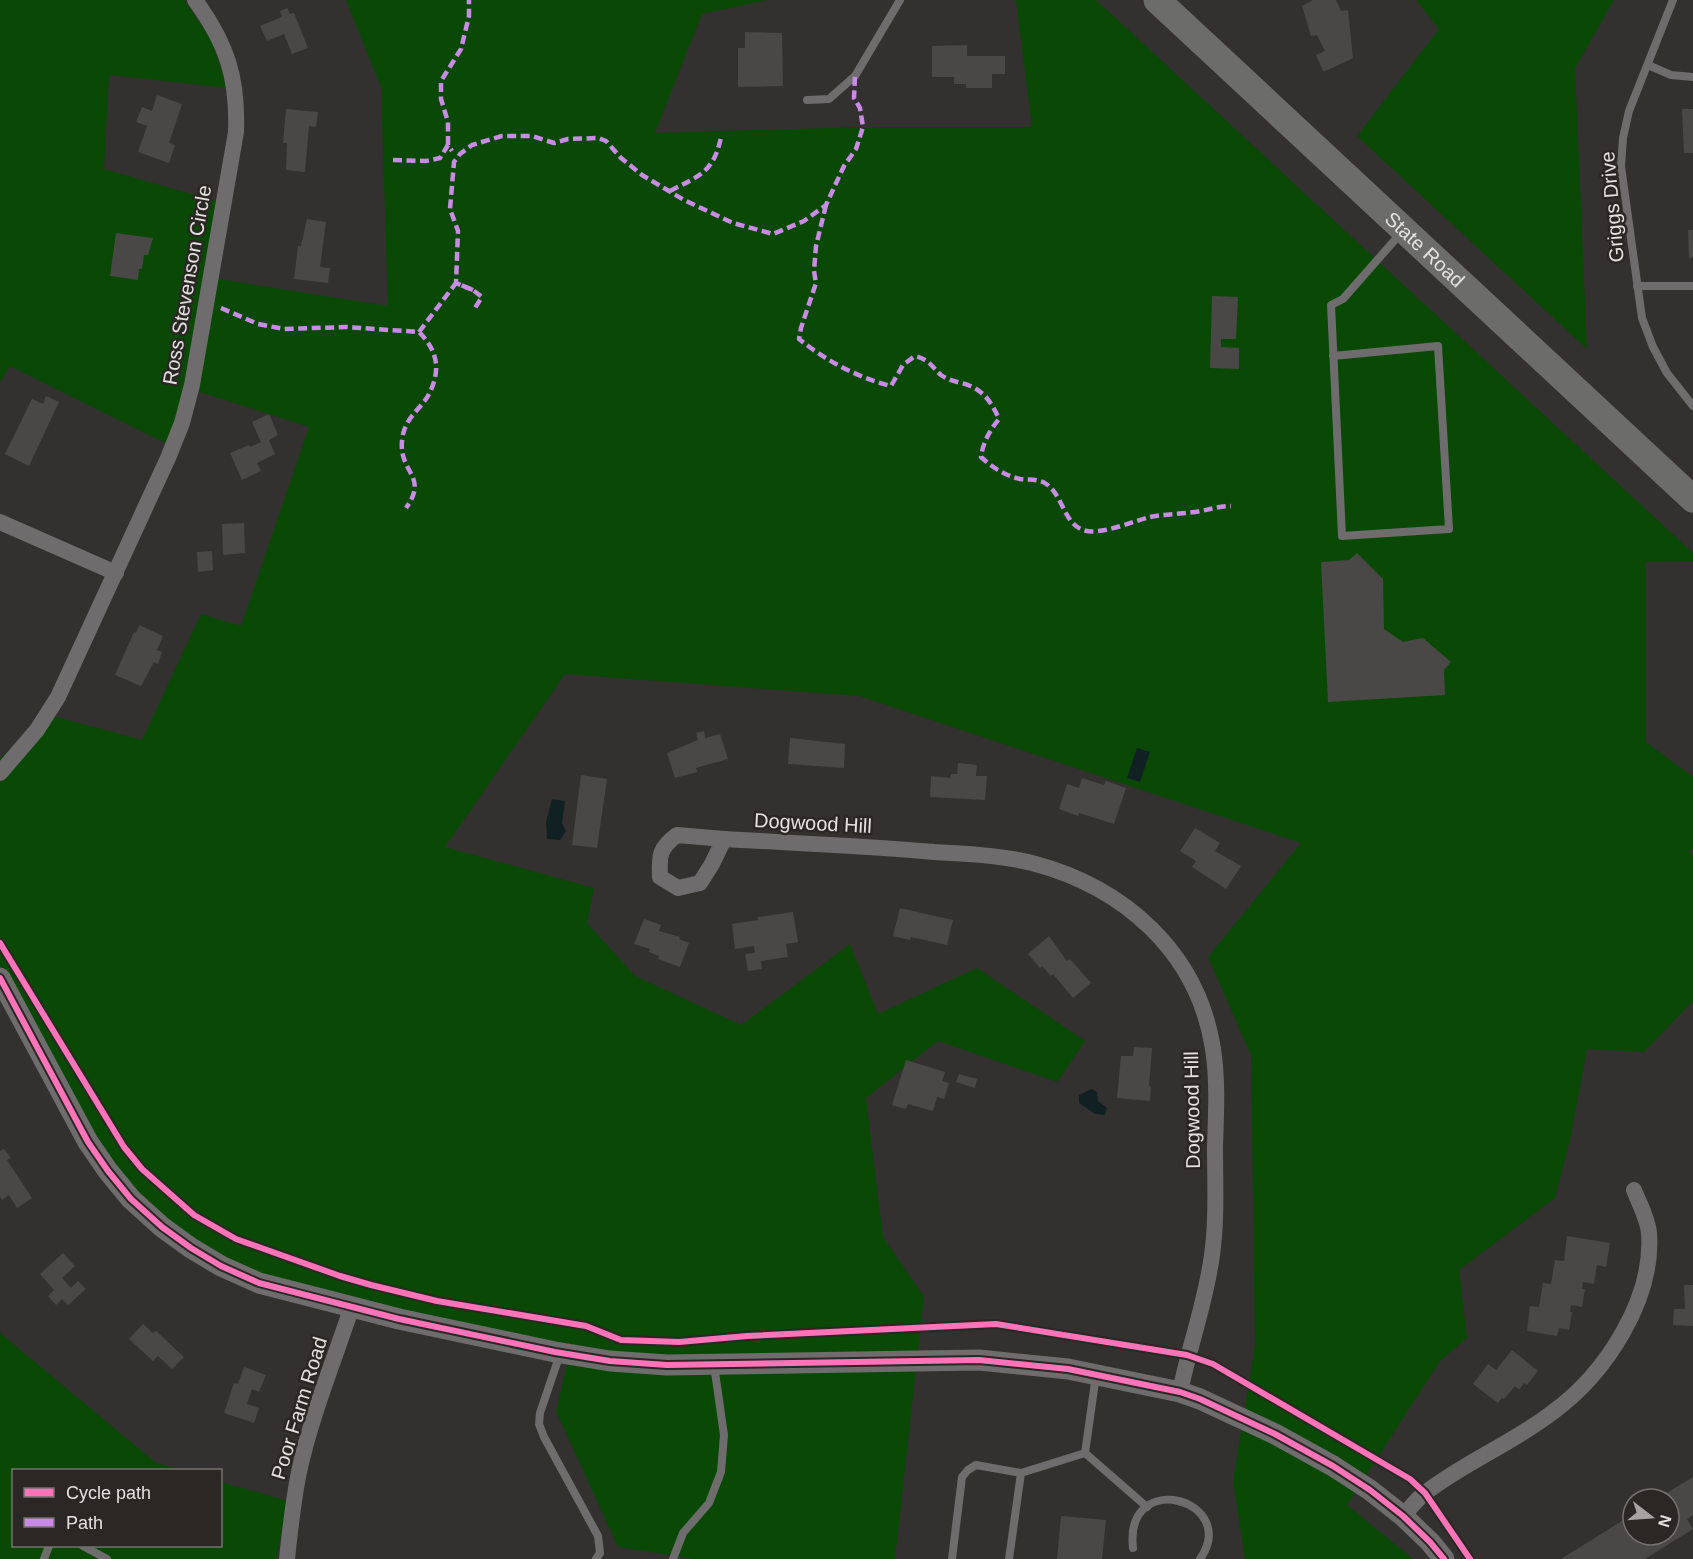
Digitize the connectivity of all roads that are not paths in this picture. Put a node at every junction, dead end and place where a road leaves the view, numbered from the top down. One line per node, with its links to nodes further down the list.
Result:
1 (195, 0): 15 (street, Ross Stevenson Circle)
2 (900, 0): 7 (lane)
3 (1157, 0): 8 (highway, State Road)
4 (1673, 0): 5 (lane, Griggs Drive)
5 (1648, 65): 6 (lane); 9 (lane, Griggs Drive)
6 (1693, 77)
7 (807, 100)
8 (1403, 230): 11 (lane); 13 (highway, State Road)
9 (1637, 286): 10 (lane); 12 (lane, Griggs Drive)
10 (1693, 286)
11 (1333, 356): 11 (lane)
12 (1693, 406)
13 (1693, 500)
14 (0, 522): 15 (street)
15 (116, 573): 16 (street, Ross Stevenson Circle)
16 (0, 773)
17 (724, 839): 24 (street, Dogwood Hill)
18 (0, 978): 20 (street)
19 (1634, 1190): 28 (street)
20 (352, 1306): 21 (street); 32 (street, Poor Farm Road)
21 (560, 1353): 22 (street); 33 (lane)
22 (714, 1364): 23 (street); 34 (lane)
23 (1096, 1374): 24 (street); 25 (lane)
24 (1180, 1392): 28 (street)
25 (1085, 1453): 26 (lane); 27 (lane)
26 (1021, 1473): 35 (lane); 36 (lane)
27 (1147, 1507): 30 (lane); 37 (lane)
28 (1403, 1516): 38 (street)
29 (85, 1547): 31 (lane)
30 (1133, 1548)
31 (103, 1558)
32 (287, 1559)
33 (596, 1559)
34 (673, 1559)
35 (952, 1559)
36 (1009, 1559)
37 (1200, 1559)
38 (1444, 1559)

